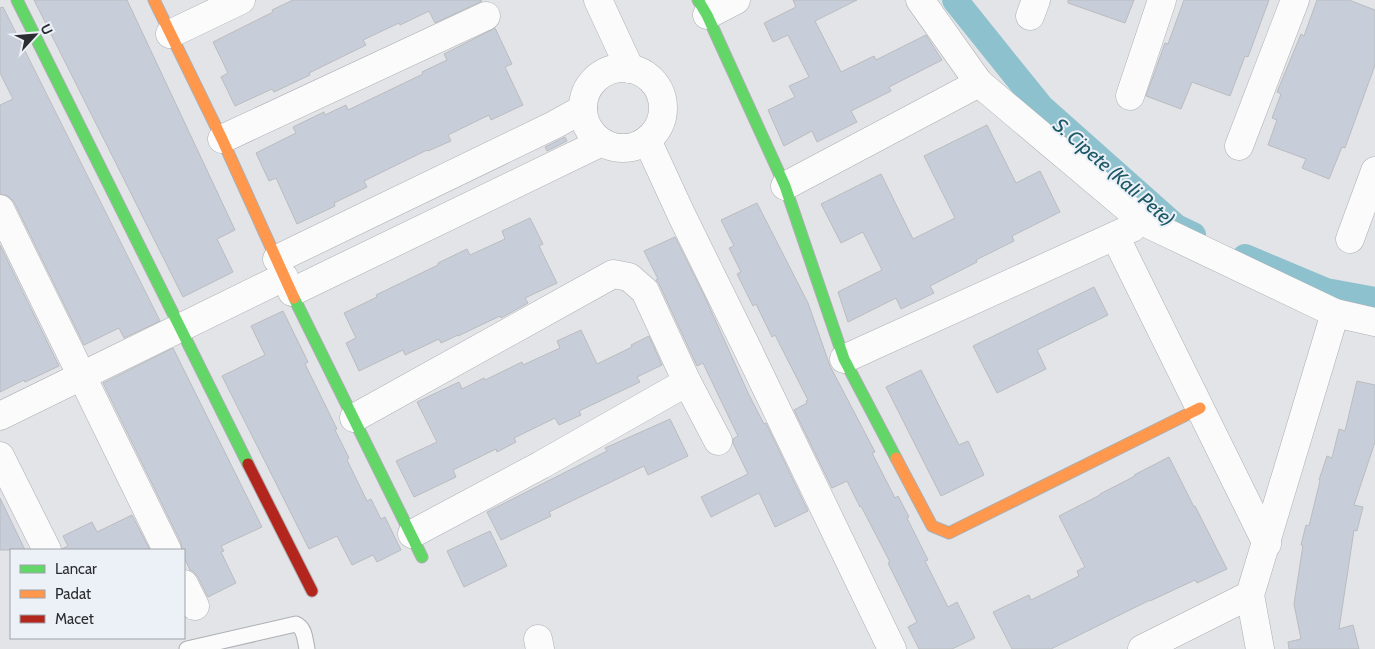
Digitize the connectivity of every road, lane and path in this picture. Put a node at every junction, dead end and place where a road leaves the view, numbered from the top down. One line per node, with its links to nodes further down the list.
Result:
1 (17, 0): 29 (street)
2 (154, 0): 11 (street)
3 (241, 0): 11 (street)
4 (598, 0): 12 (street)
5 (736, 0): 9 (street)
6 (920, 0): 13 (street)
7 (1162, 0): 14 (street)
8 (1295, 0): 19 (street)
9 (702, 8): 21 (street)
10 (486, 16): 16 (street)
11 (170, 34): 16 (street)
12 (630, 69): 15 (street); 17 (street)
13 (979, 83): 21 (street); 23 (street)
14 (1130, 96)
15 (583, 109): 18 (street); 26 (street)
16 (222, 139): 26 (street)
17 (647, 140): 18 (street); 46 (street)
18 (602, 142): 26 (street)
19 (1239, 146)
20 (1375, 171): 25 (street)
21 (785, 186): 30 (street)
22 (0, 209): 31 (street)
23 (1144, 222): 24 (street); 27 (street)
24 (1115, 236): 30 (street); 33 (street)
25 (1350, 239)
26 (284, 276): 29 (street); 35 (street)
27 (1335, 313): 28 (street); 38 (street)
28 (1375, 322)
29 (180, 328): 31 (street); 42 (street)
30 (844, 359): 33 (street)
31 (82, 376): 34 (street); 41 (street)
32 (687, 382): 35 (street); 36 (street); 39 (street)
33 (1200, 408): 38 (street)
34 (0, 416)
35 (354, 418): 39 (street)
36 (718, 441)
37 (0, 456): 40 (street)
38 (1267, 544): 43 (street)
39 (417, 546)
40 (46, 549)
41 (167, 549)
42 (312, 591)
43 (1250, 595): 47 (street); 48 (street)
44 (187, 649): 45 (lane)
45 (307, 649)
46 (892, 649)
47 (1142, 649)
48 (1260, 649)

